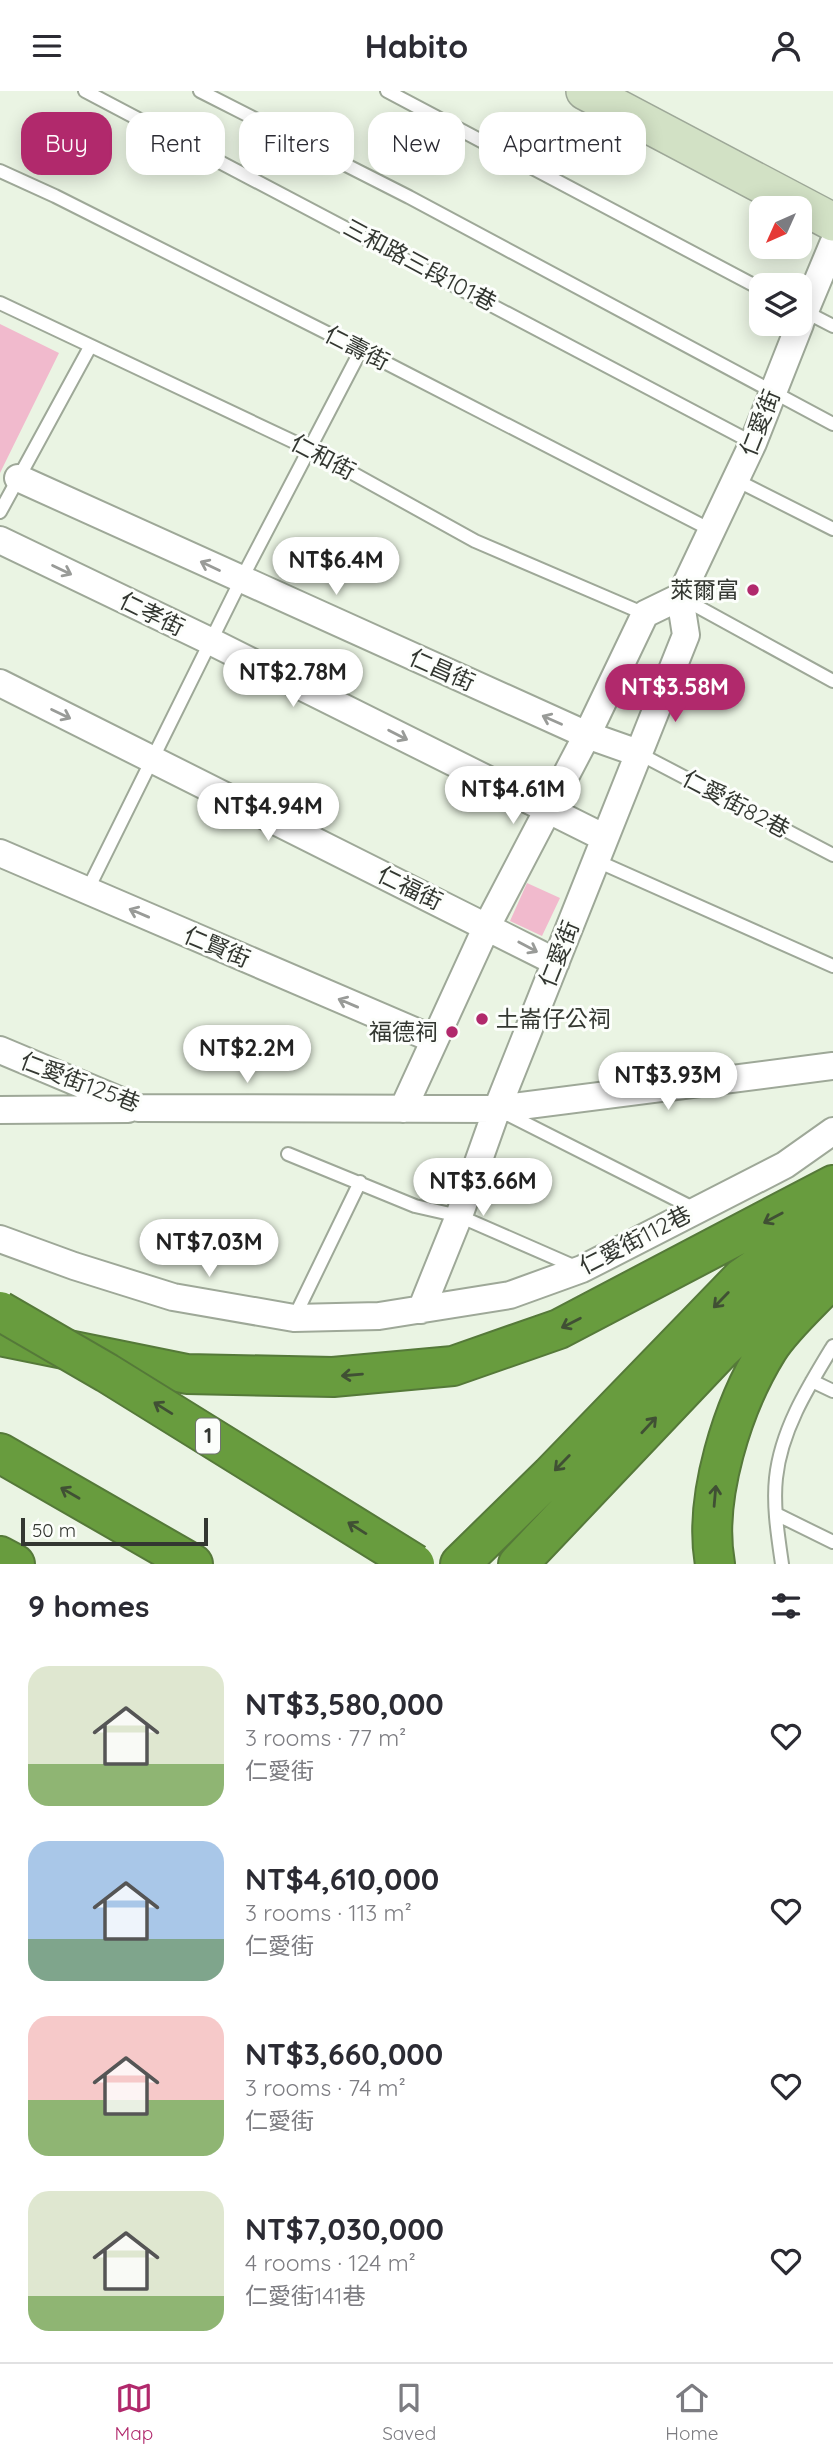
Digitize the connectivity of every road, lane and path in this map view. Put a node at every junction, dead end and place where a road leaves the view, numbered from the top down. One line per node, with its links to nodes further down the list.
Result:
1 (85, 91): 18 (lane, 三和路三段101巷)
2 (200, 91): 16 (lane)
3 (387, 91): 8 (lane)
4 (585, 91): 6 (street)
5 (0, 171): 15 (lane, 仁壽街)
6 (833, 222)
7 (833, 244): 9 (street, 仁愛街)
8 (749, 283)
9 (812, 292)
10 (0, 303): 14 (lane, 仁和街)
11 (812, 320): 12 (lane)
12 (833, 326)
13 (794, 336): 16 (street, 仁愛街)
14 (90, 347): 19 (lane, 仁和街); 20 (lane)
15 (361, 350): 19 (lane); 24 (lane, 仁壽街)
16 (773, 391): 17 (lane); 18 (street, 仁愛街)
17 (833, 424)
18 (754, 443): 21 (street, 仁愛街)
19 (309, 449): 26 (lane); 28 (lane, 仁和街)
20 (18, 478): 22 (lane); 26 (street, 仁昌街, one-way to 20)
21 (736, 479): 23 (lane); 24 (street, 仁愛街)
22 (0, 512)
23 (833, 529)
24 (711, 530): 27 (street, 仁愛街)
25 (0, 540): 29 (street, 仁孝街, one-way to 29)
26 (241, 580): 29 (lane); 32 (street, 仁昌街, one-way to 26)
27 (680, 597): 28 (street); 30 (lane); 33 (street, 仁愛街)
28 (645, 614): 32 (street)
29 (210, 641): 34 (lane); 35 (street, 仁孝街, one-way to 35)
30 (833, 681)
31 (0, 683): 34 (street, 仁福街, one-way to 34)
32 (586, 736): 33 (street, 仁昌街); 35 (street)
33 (638, 753): 36 (street, 仁愛街); 38 (lane, 仁愛街82巷)
34 (153, 760): 39 (lane); 40 (street, 仁福街)
35 (548, 810): 36 (street, 仁孝街); 40 (street)
36 (601, 849): 41 (street, 仁愛街); 42 (lane)
37 (0, 853): 39 (street, 仁賢街)
38 (833, 855)
39 (87, 891): 43 (street, 仁賢街, one-way to 39)
40 (487, 926): 41 (street, 仁福街, one-way to 41); 43 (street)
41 (556, 962): 48 (street, 仁愛街)
42 (833, 966)
43 (433, 1039): 47 (street)
44 (0, 1050): 46 (street, 仁愛街125巷)
45 (833, 1066): 48 (street, 仁愛街125巷)
46 (138, 1108): 47 (street, 仁愛街125巷); 49 (street)
47 (403, 1109): 48 (street, 仁愛街125巷)
48 (497, 1109): 54 (lane); 56 (street, 仁愛街)
49 (0, 1110)
50 (833, 1131): 54 (street, 仁愛街112巷)
51 (288, 1154): 52 (lane)
52 (360, 1182): 56 (lane); 63 (lane)
53 (833, 1185): 64 (highway, one-way to 64)
54 (696, 1209): 59 (street, 仁愛街112巷)
55 (833, 1214): 75 (highway, one-way to 75)
56 (459, 1216): 59 (lane); 61 (street, 仁愛街)
57 (0, 1240): 63 (street, 仁愛街112巷)
58 (833, 1249): 76 (highway, one-way to 58)
59 (582, 1269): 61 (street, 仁愛街112巷)
60 (833, 1277): 77 (highway, one-way to 60)
61 (421, 1310): 63 (street, 仁愛街112巷)
62 (0, 1311): 74 (highway, 1, one-way to 62, bridge)
63 (295, 1318)
64 (0, 1336)
65 (833, 1346): 66 (lane)
66 (812, 1381): 67 (lane); 69 (lane)
67 (833, 1391)
68 (0, 1453): 73 (highway, one-way to 68)
69 (776, 1514): 70 (lane); 78 (lane)
70 (833, 1542)
71 (0, 1556): 72 (highway)
72 (15, 1564)
73 (193, 1564)
74 (415, 1564)
75 (460, 1564)
76 (518, 1564)
77 (715, 1564)
78 (782, 1564)

